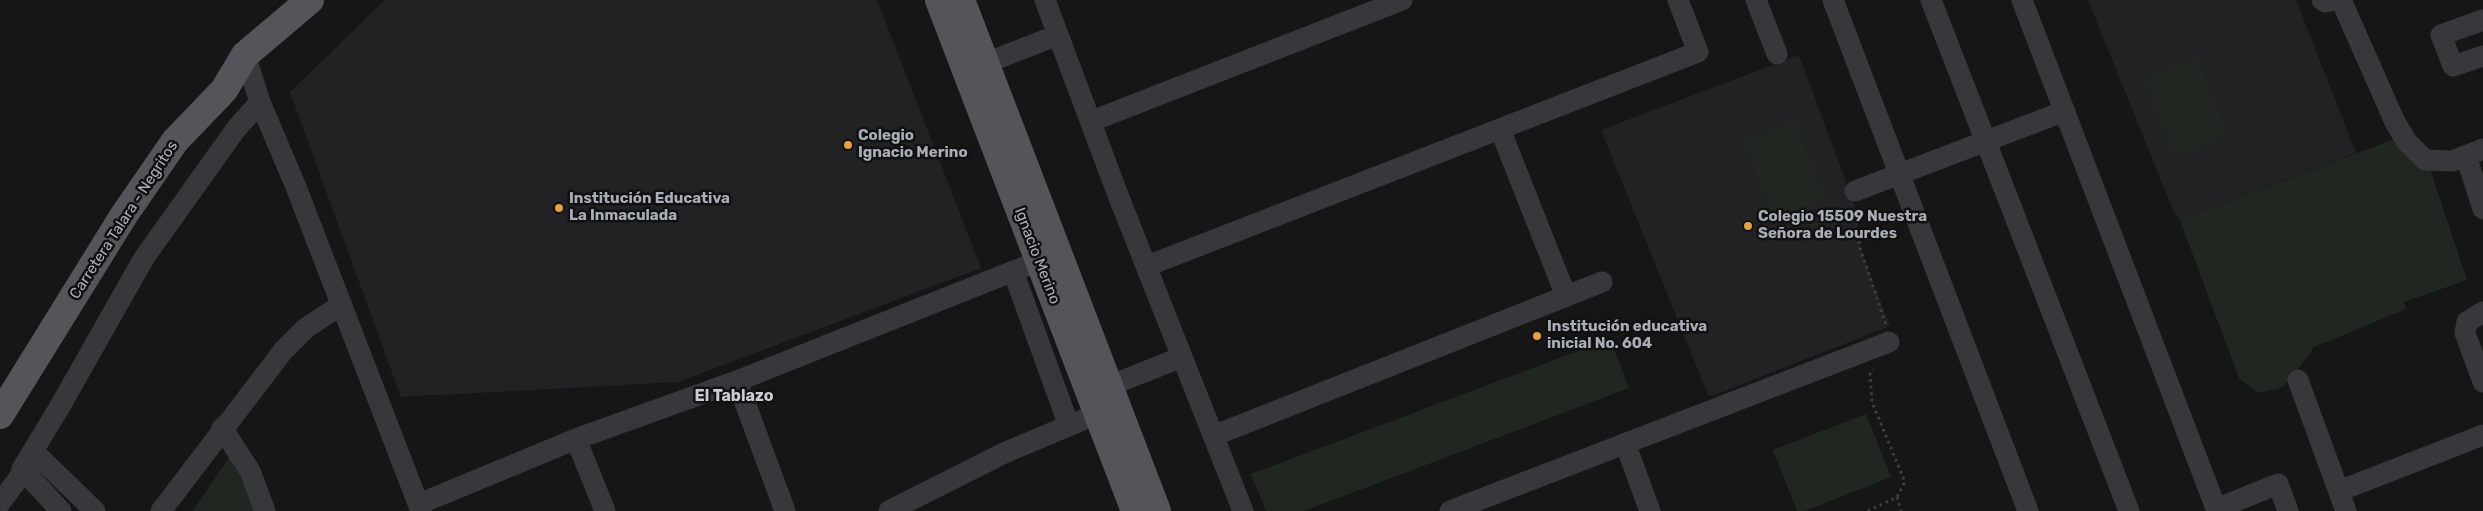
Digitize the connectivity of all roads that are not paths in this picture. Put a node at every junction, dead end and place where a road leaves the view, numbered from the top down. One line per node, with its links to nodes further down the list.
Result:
1 (310, 0): 17 (main road, Carretera Talara - Negritos)
2 (939, 0): 29 (main road, Ignacio Merino)
3 (961, 0): 19 (main road)
4 (1045, 0): 15 (street)
5 (1402, 0): 22 (street)
6 (1678, 0): 23 (street)
7 (1756, 0): 16 (street)
8 (1833, 0): 26 (street)
9 (1932, 0): 24 (street)
10 (2022, 0): 21 (street)
11 (2322, 0): 12 (street)
12 (2335, 0)
13 (2341, 0): 25 (street)
14 (2483, 20): 18 (street)
15 (1058, 35): 19 (street); 22 (street)
16 (1777, 54)
17 (245, 55): 20 (street); 42 (main road, Carretera Talara - Negritos)
18 (2483, 56)
19 (986, 63): 29 (main road)
20 (260, 102): 34 (street); 49 (street)
21 (2065, 111): 24 (street); 54 (street)
22 (1092, 121): 30 (street)
23 (1500, 129): 30 (street); 33 (street)
24 (1986, 141): 26 (street); 68 (street)
25 (2475, 153): 28 (street)
26 (1898, 174): 27 (street); 67 (street)
27 (1855, 190)
28 (2483, 209)
29 (1048, 257): 31 (street); 41 (main road)
30 (1147, 266): 37 (street)
31 (1013, 271): 39 (street); 43 (street)
32 (1602, 282): 33 (street)
33 (1566, 296): 46 (street)
34 (342, 305): 44 (street); 53 (street)
35 (2483, 312): 40 (street)
36 (1889, 342): 48 (street)
37 (1182, 357): 41 (street); 46 (street)
38 (2298, 380): 51 (street)
39 (737, 381): 47 (street); 60 (street)
40 (2483, 382)
41 (1107, 402): 43 (street); 62 (main road); 63 (main road)
42 (0, 416)
43 (1069, 426): 61 (street)
44 (222, 428): 57 (street); 58 (street)
45 (2483, 435): 51 (street)
46 (1213, 436): 64 (street)
47 (576, 439): 53 (street); 59 (street)
48 (1625, 443): 65 (street); 66 (street)
49 (33, 451): 50 (street); 56 (street)
50 (22, 469): 52 (street); 55 (street)
51 (2339, 491): 70 (street)
52 (0, 503)
53 (420, 508)
54 (2217, 510): 69 (street)
55 (60, 511)
56 (95, 511)
57 (161, 511)
58 (265, 511)
59 (605, 511)
60 (785, 511)
61 (888, 511)
62 (1135, 511)
63 (1157, 511)
64 (1243, 511)
65 (1450, 511)
66 (1650, 511)
67 (2028, 511)
68 (2129, 511)
69 (2288, 511)
70 (2346, 511)

